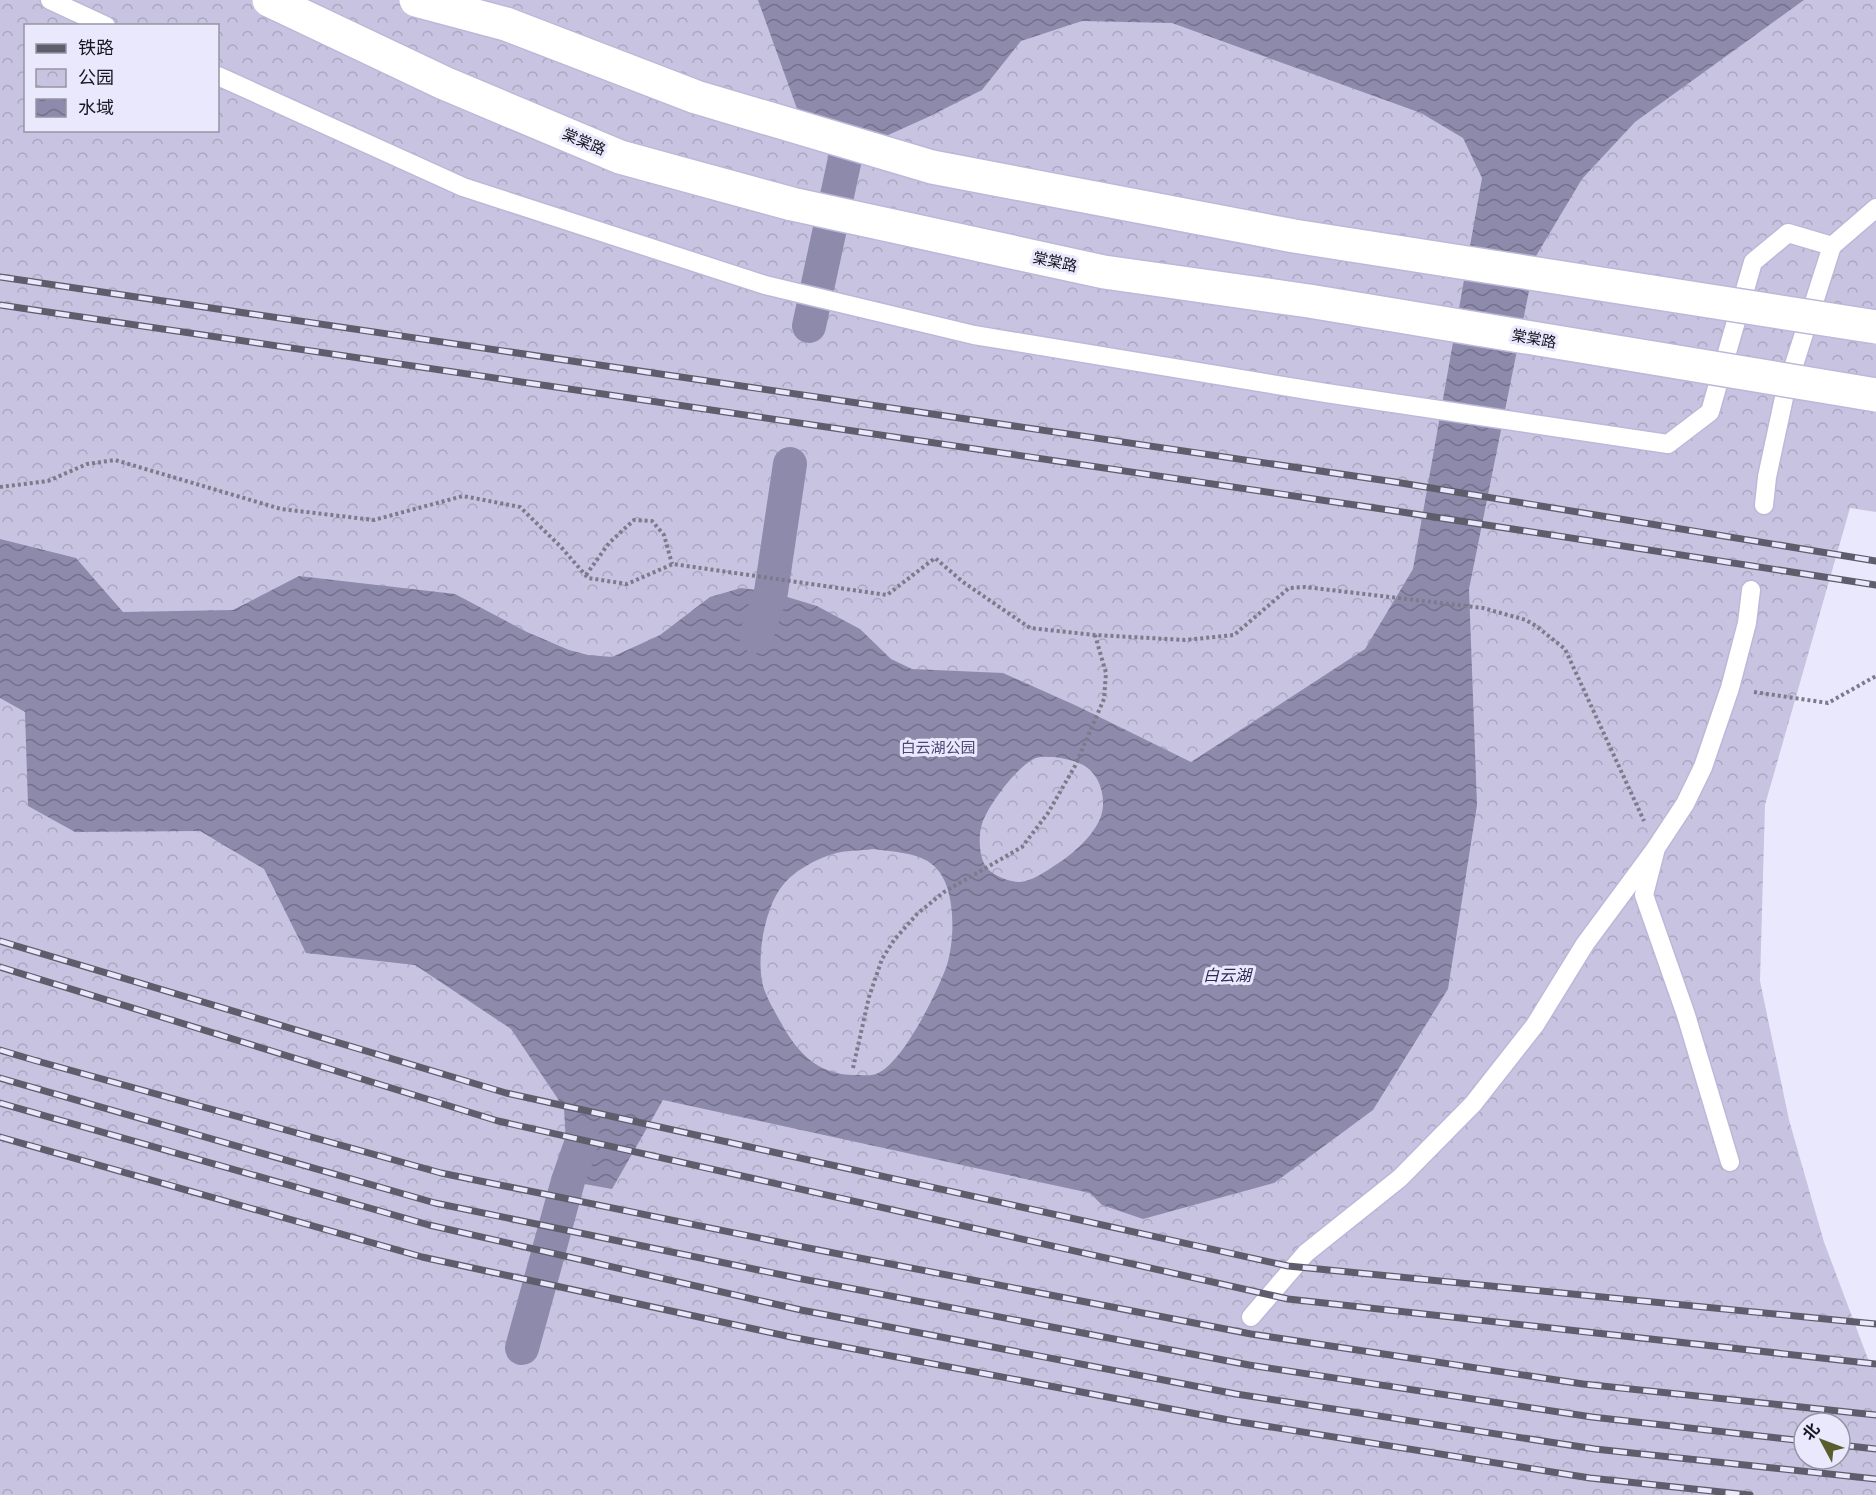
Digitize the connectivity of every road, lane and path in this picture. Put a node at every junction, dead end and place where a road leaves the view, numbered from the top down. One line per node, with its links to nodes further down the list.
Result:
1 (50, 0): 4 (lane)
2 (268, 0): 9 (street, 棠棠路, bridge)
3 (416, 0): 8 (street, bridge)
4 (102, 24)
5 (219, 76): 7 (lane)
6 (1876, 208): 7 (lane)
7 (1833, 246): 11 (lane)
8 (1876, 327)
9 (1876, 395)
10 (0, 487): 13 (path)
11 (1764, 505)
12 (672, 564): 13 (path); 13 (path); 15 (path)
13 (586, 575)
14 (1751, 590): 17 (lane)
15 (1095, 635): 18 (path); 19 (path)
16 (1876, 676): 17 (path)
17 (1730, 688): 18 (lane)
18 (1656, 848): 20 (lane); 21 (lane)
19 (853, 1068)
20 (1730, 1162)
21 (1251, 1317)

